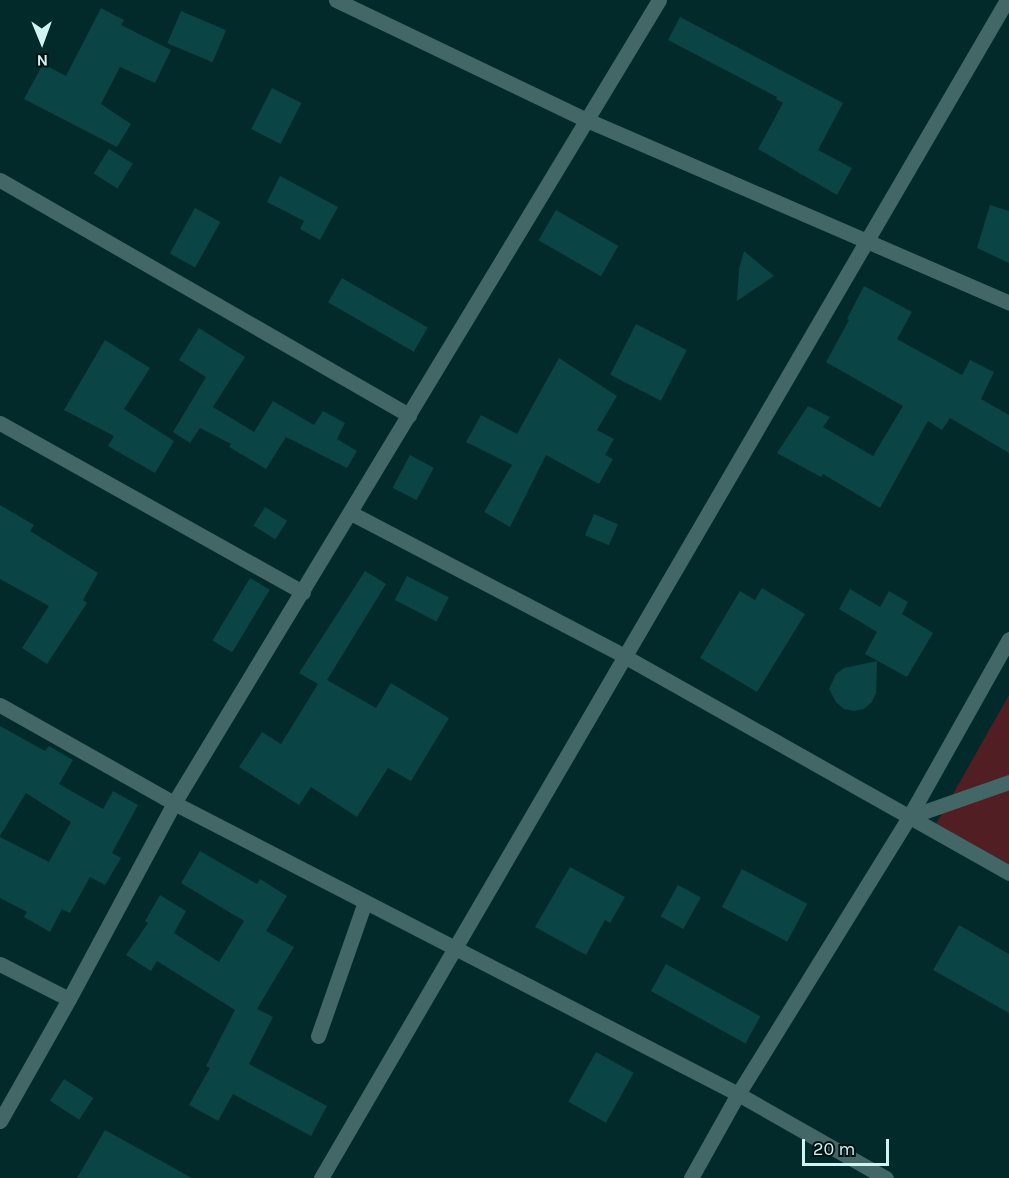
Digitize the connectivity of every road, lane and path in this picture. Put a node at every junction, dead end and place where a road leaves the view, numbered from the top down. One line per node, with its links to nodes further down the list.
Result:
1 (336, 0): 4 (street)
2 (659, 0): 4 (street)
3 (1007, 0): 6 (street)
4 (587, 120): 6 (street); 8 (street)
5 (0, 180): 8 (street)
6 (867, 242): 7 (street); 13 (street)
7 (1009, 303)
8 (409, 415): 10 (street)
9 (0, 423): 11 (street)
10 (351, 513): 11 (street); 13 (street)
11 (303, 592): 16 (street)
12 (1009, 639): 17 (street)
13 (624, 656): 17 (street); 20 (street)
14 (0, 705): 16 (street)
15 (1009, 782): 17 (street)
16 (174, 803): 19 (street); 22 (street)
17 (909, 817): 18 (street); 24 (street)
18 (1009, 873)
19 (365, 902): 20 (street); 23 (street)
20 (458, 948): 24 (street); 26 (street)
21 (0, 964): 22 (street)
22 (69, 999): 25 (street)
23 (318, 1036)
24 (738, 1094): 27 (street); 28 (street)
25 (0, 1121)
26 (321, 1178)
27 (691, 1178)
28 (886, 1178)

